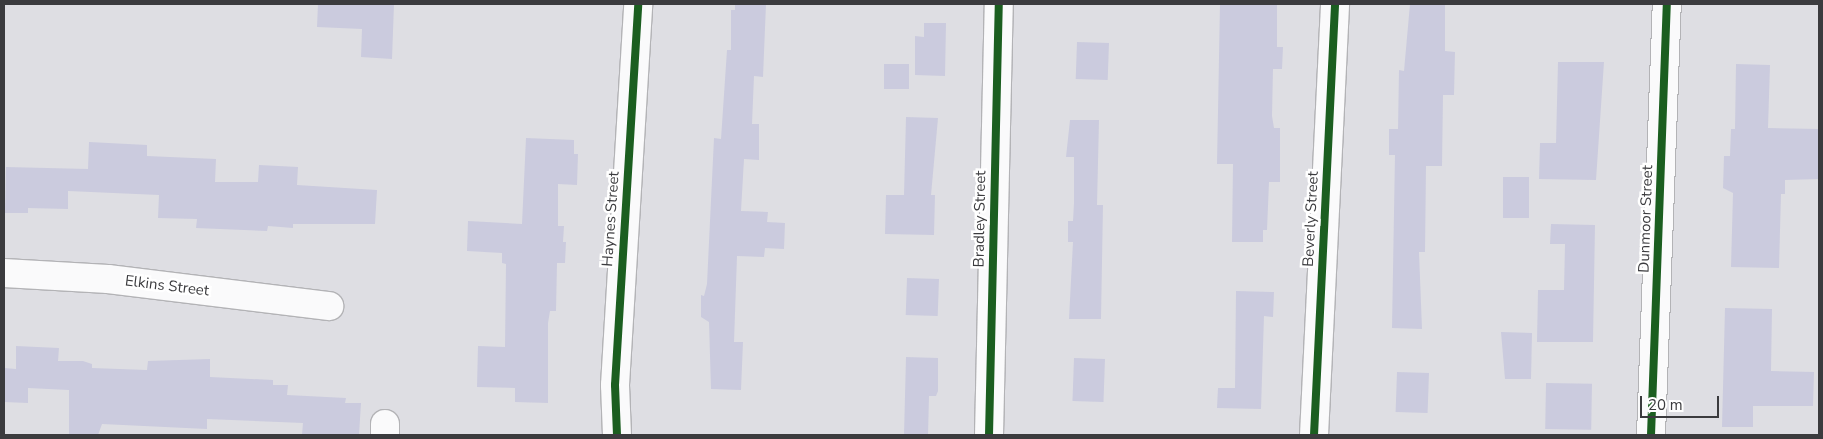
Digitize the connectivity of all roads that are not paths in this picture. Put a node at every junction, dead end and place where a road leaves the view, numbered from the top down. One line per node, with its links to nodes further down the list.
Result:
1 (638, 4): 7 (street, Haynes Street)
2 (999, 4): 8 (street, Bradley Street)
3 (1335, 4): 9 (street, Beverly Street)
4 (1667, 4): 10 (street, Dunmoor Street)
5 (4, 273): 6 (street, Elkins Street)
6 (330, 306)
7 (617, 435)
8 (989, 435)
9 (1314, 435)
10 (1651, 435)

